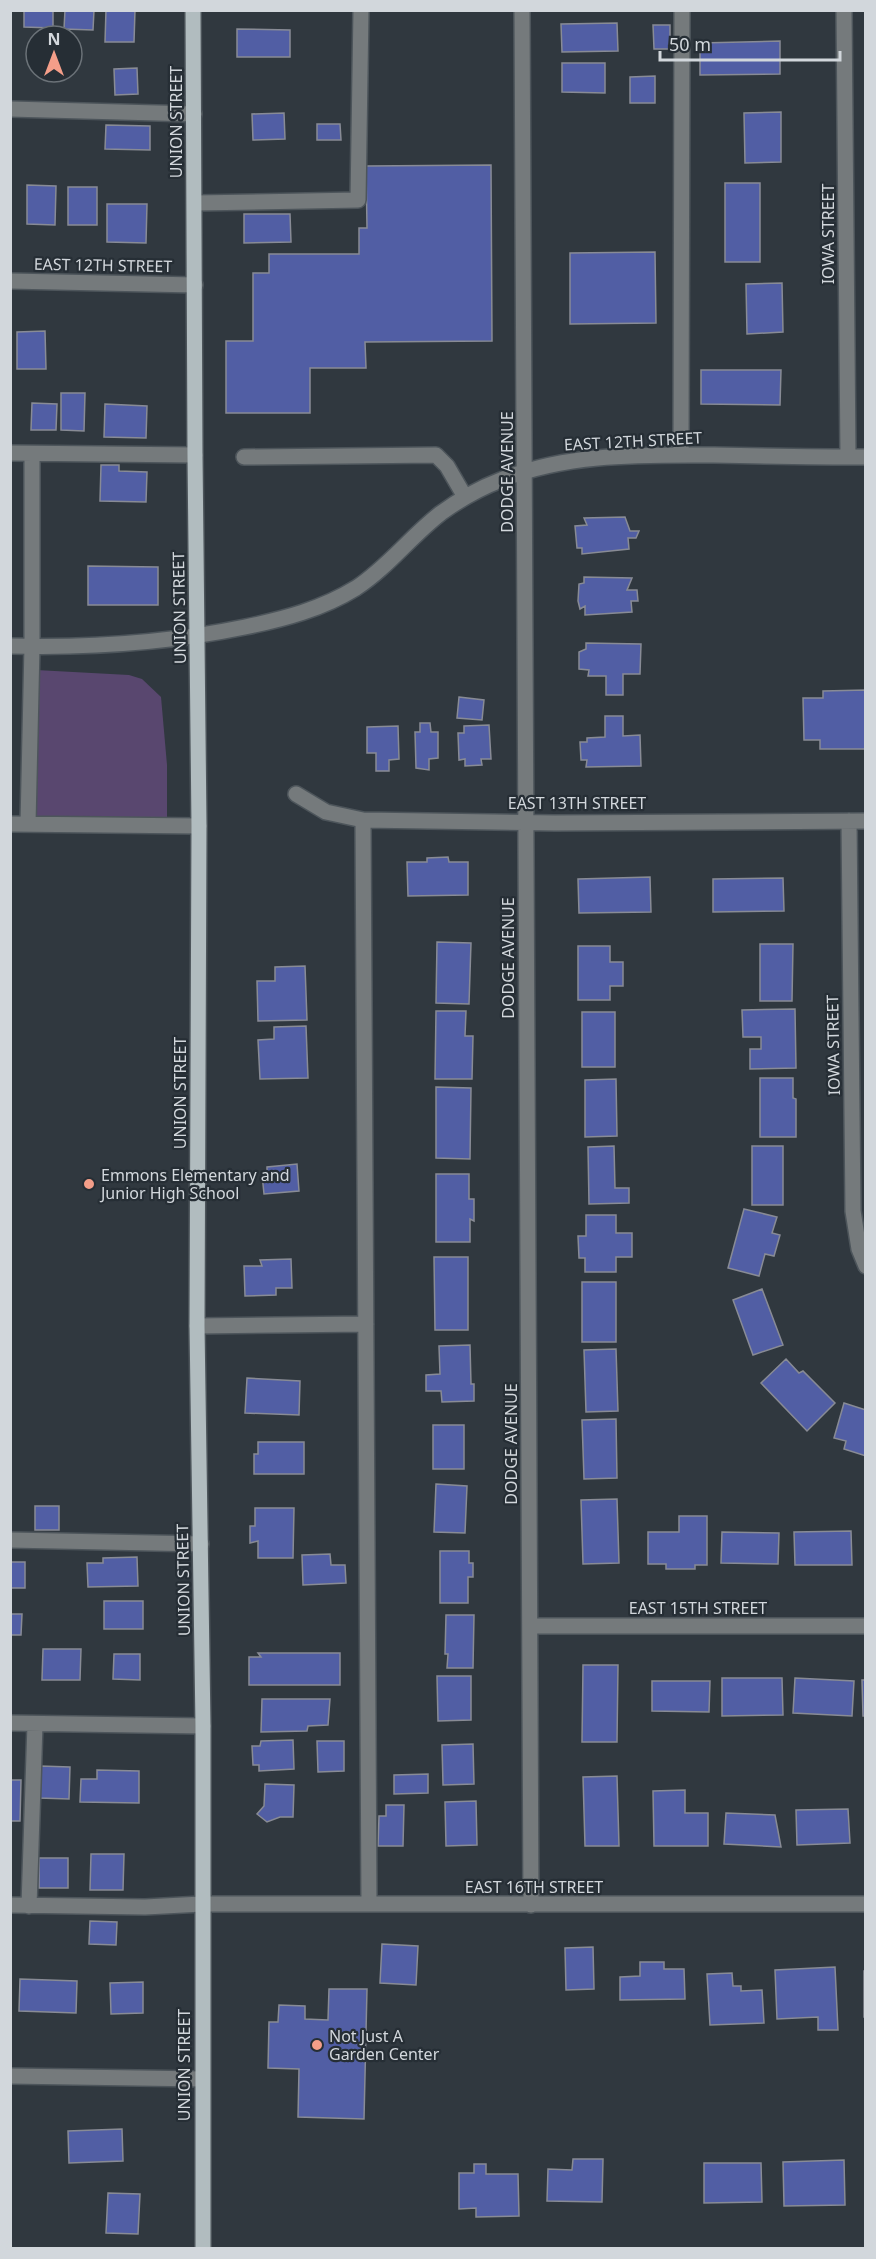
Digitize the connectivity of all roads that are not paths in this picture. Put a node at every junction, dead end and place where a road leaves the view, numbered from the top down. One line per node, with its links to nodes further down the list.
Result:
1 (193, 10): 7 (main road, UNION STREET)
2 (361, 10): 8 (street)
3 (522, 10): 18 (street, DODGE AVENUE)
4 (682, 10): 14 (street)
5 (844, 10): 16 (street, IOWA STREET)
6 (10, 109): 7 (street)
7 (194, 114): 8 (main road, UNION STREET)
8 (195, 203): 10 (main road, UNION STREET)
9 (10, 281): 10 (street, EAST 12TH STREET)
10 (195, 285): 13 (main road, UNION STREET)
11 (10, 453): 12 (street)
12 (32, 454): 13 (street); 22 (street)
13 (195, 455): 20 (main road, UNION STREET)
14 (681, 455): 16 (street, EAST 12TH STREET); 18 (street, EAST 12TH STREET)
15 (244, 457): 19 (street)
16 (848, 457): 17 (street, EAST 12TH STREET)
17 (866, 457)
18 (524, 472): 19 (street, EAST 12TH STREET); 27 (street, DODGE AVENUE)
19 (465, 497): 20 (street, EAST 12TH STREET)
20 (197, 637): 22 (street); 30 (main road, UNION STREET)
21 (10, 646): 22 (street)
22 (32, 646): 29 (street)
23 (296, 794): 24 (street, EAST 13TH STREET)
24 (363, 820): 27 (street, EAST 13TH STREET); 32 (street)
25 (849, 820): 26 (street, EAST 13TH STREET); 27 (street, EAST 13TH STREET); 31 (street, IOWA STREET)
26 (866, 820)
27 (526, 822): 36 (street, DODGE AVENUE)
28 (10, 824): 29 (street)
29 (28, 824): 30 (street)
30 (199, 826): 33 (main road, UNION STREET)
31 (866, 1266)
32 (366, 1324): 33 (street); 42 (street)
33 (197, 1326): 35 (main road, UNION STREET)
34 (10, 1540): 35 (street)
35 (201, 1545): 40 (main road, UNION STREET)
36 (530, 1626): 37 (street, EAST 15TH STREET); 45 (street, DODGE AVENUE)
37 (866, 1626)
38 (10, 1723): 39 (street)
39 (35, 1724): 40 (street); 46 (street)
40 (203, 1726): 41 (main road, UNION STREET)
41 (202, 1904): 42 (street, EAST 16TH STREET); 46 (street, EAST 16TH STREET); 48 (main road, UNION STREET)
42 (369, 1904): 45 (street, EAST 16TH STREET)
43 (866, 1904): 45 (street, EAST 16TH STREET)
44 (10, 1905): 46 (street, EAST 16TH STREET)
45 (531, 1905)
46 (29, 1906)
47 (10, 2076): 48 (street)
48 (202, 2079): 49 (main road, UNION STREET)
49 (203, 2248)

